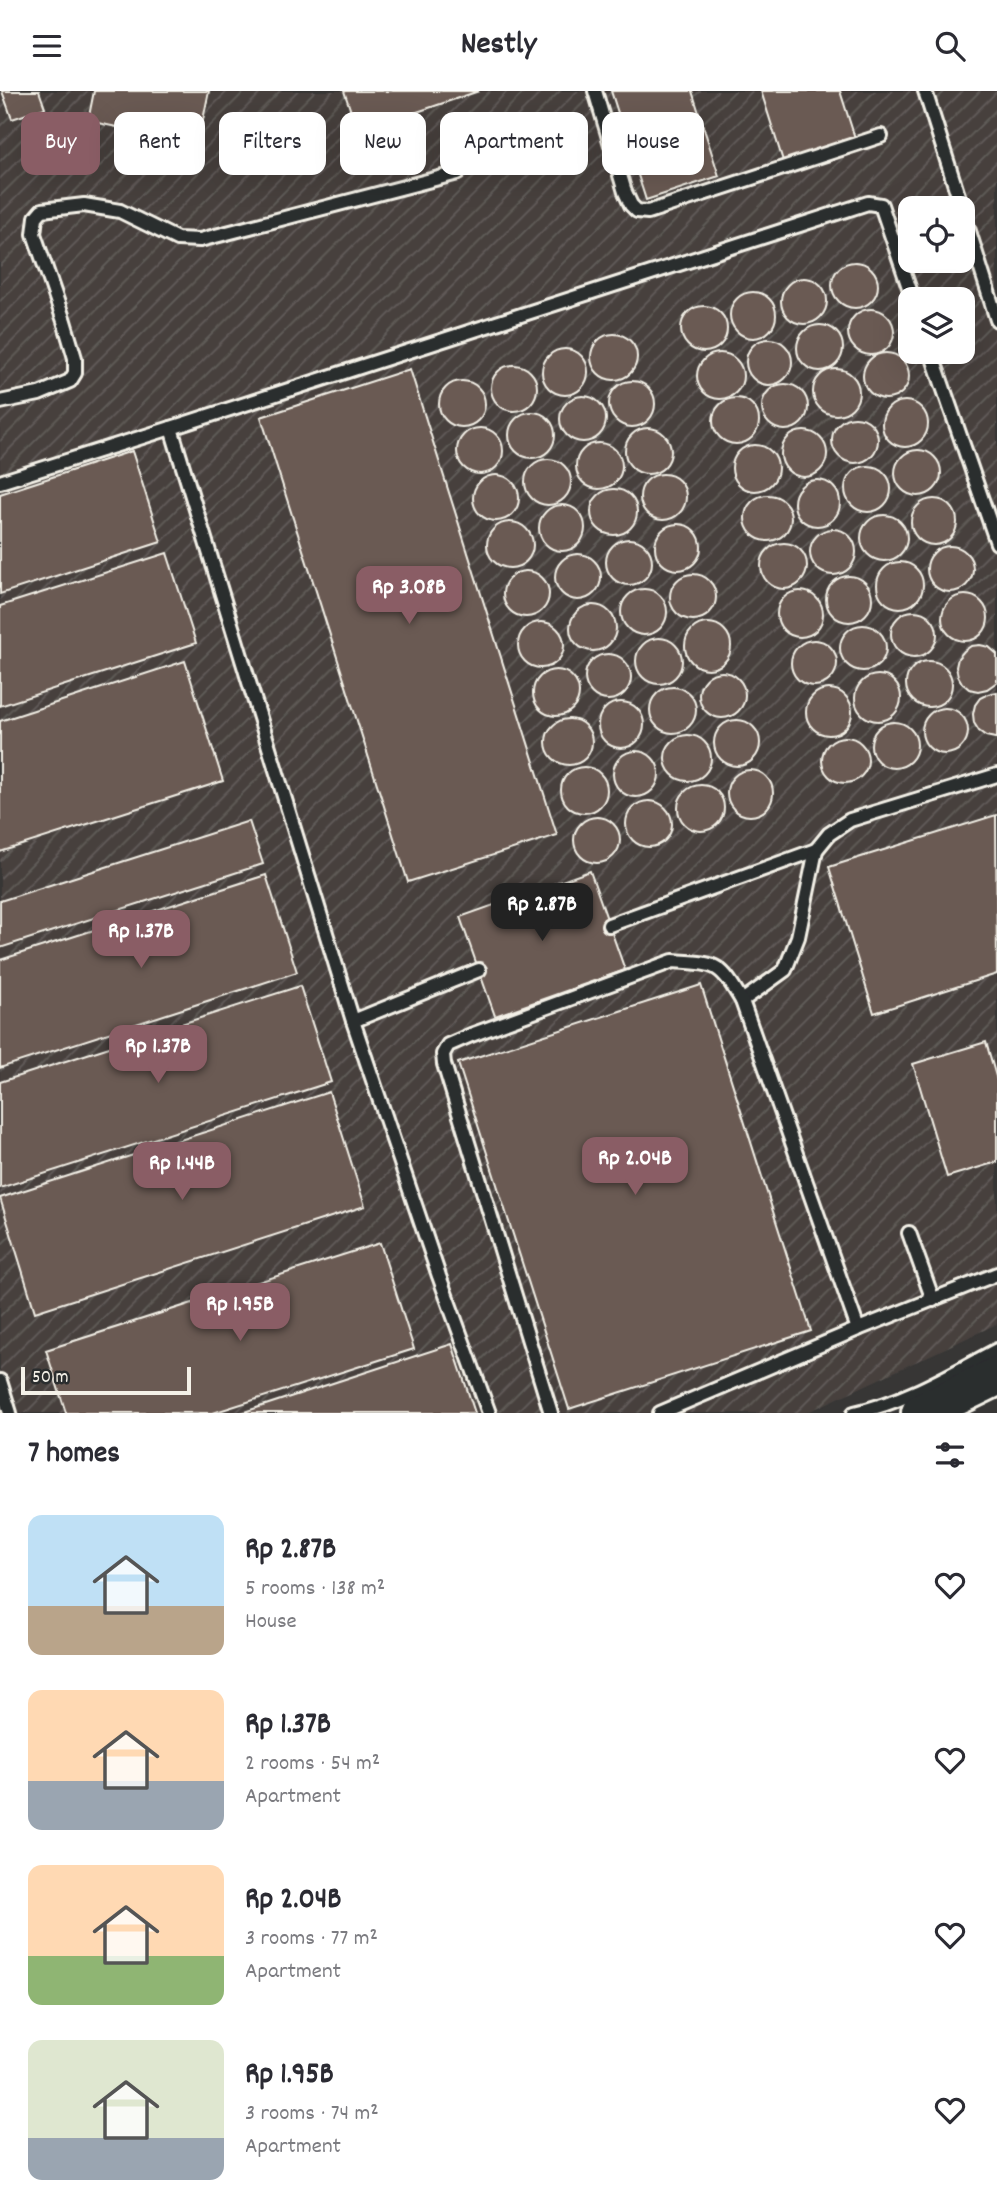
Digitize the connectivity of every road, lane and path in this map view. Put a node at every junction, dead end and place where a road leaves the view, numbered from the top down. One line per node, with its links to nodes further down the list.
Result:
1 (595, 91): 3 (lane)
2 (925, 91): 5 (lane)
3 (881, 136)
4 (450, 175): 11 (lane)
5 (958, 196)
6 (975, 243): 8 (lane)
7 (909, 287): 12 (lane)
8 (992, 287): 9 (lane)
9 (997, 320)
10 (935, 364): 14 (lane)
11 (0, 402)
12 (172, 428): 13 (lane); 20 (lane)
13 (0, 482)
14 (997, 543)
15 (997, 775): 16 (lane)
16 (816, 850): 17 (lane); 19 (lane)
17 (609, 925)
18 (479, 970): 20 (lane)
19 (743, 1001): 24 (lane); 31 (lane)
20 (353, 1021): 30 (lane)
21 (909, 1233): 23 (lane)
22 (997, 1274): 23 (lane)
23 (933, 1300): 24 (lane)
24 (858, 1329): 32 (lane)
25 (997, 1350): 33 (lane)
26 (997, 1376): 34 (highway)
27 (0, 1381): 29 (lane)
28 (997, 1400): 35 (highway)
29 (10, 1413)
30 (489, 1413)
31 (551, 1413)
32 (660, 1413)
33 (854, 1413)
34 (920, 1413)
35 (969, 1413)

